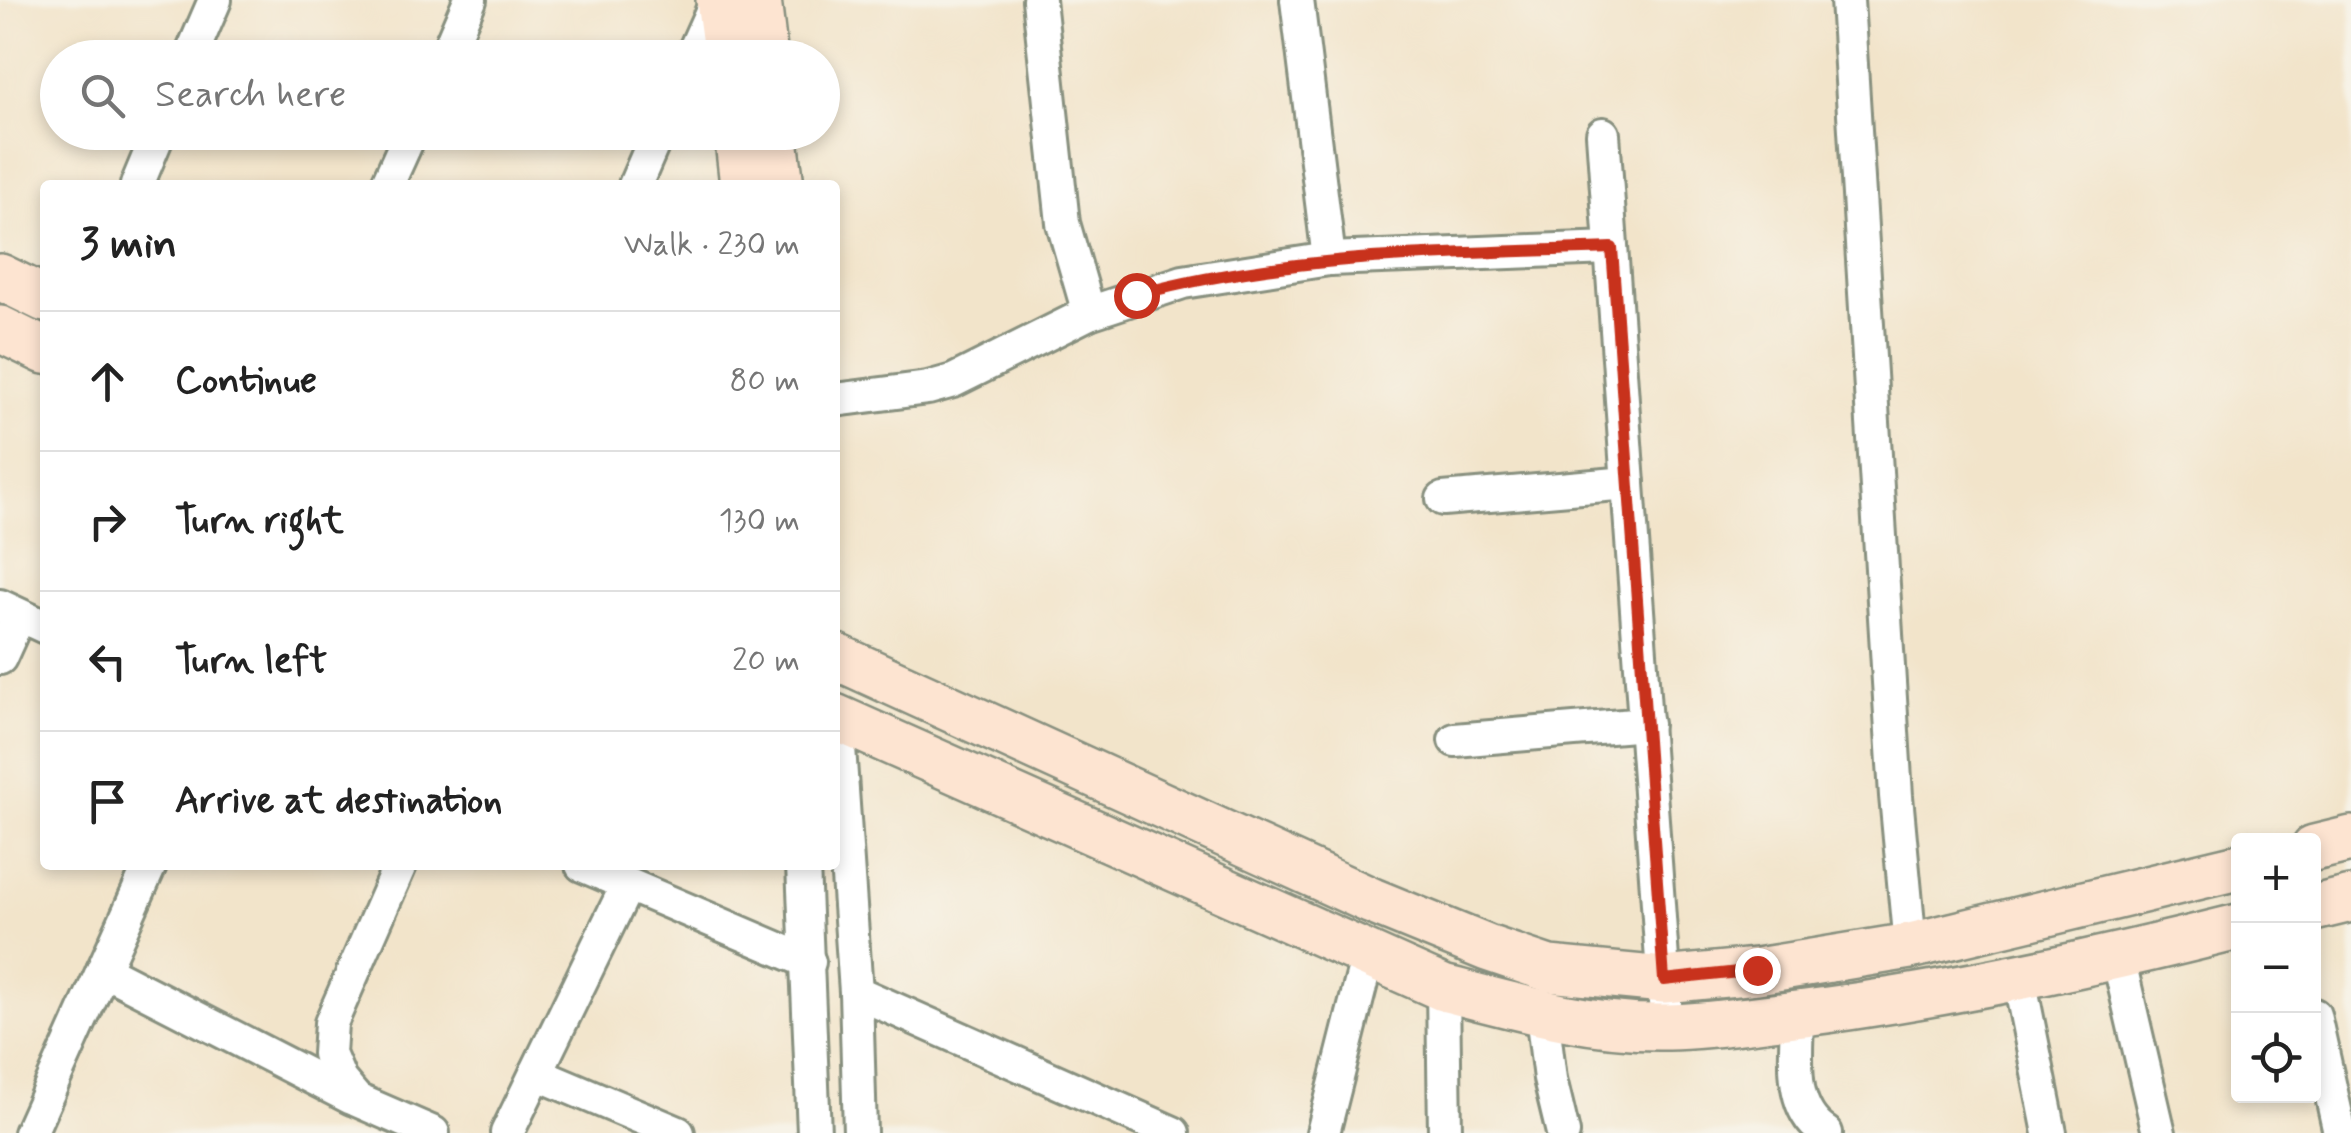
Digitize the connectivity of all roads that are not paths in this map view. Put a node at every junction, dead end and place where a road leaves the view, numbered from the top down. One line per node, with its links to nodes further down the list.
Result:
1 (215, 0): 8 (street)
2 (470, 0): 9 (street)
3 (718, 0): 10 (street); 11 (street)
4 (758, 0): 12 (street)
5 (1039, 0): 28 (street)
6 (1298, 0): 25 (street)
7 (1848, 0): 52 (street)
8 (198, 40)
9 (452, 40)
10 (699, 40)
11 (725, 40)
12 (763, 40)
13 (1603, 134): 24 (street)
14 (152, 150): 19 (street)
15 (403, 150): 20 (street)
16 (650, 150): 21 (street)
17 (739, 150): 22 (street)
18 (776, 150): 23 (street)
19 (139, 180)
20 (390, 180)
21 (636, 180)
22 (742, 180)
23 (779, 180)
24 (1612, 248): 25 (street); 32 (street)
25 (1329, 259): 28 (street)
26 (0, 278): 27 (street)
27 (40, 296)
28 (1089, 312): 31 (street)
29 (0, 329): 30 (street)
30 (40, 349)
31 (840, 399)
32 (1628, 483): 33 (street); 38 (street)
33 (1443, 499)
34 (21, 616): 35 (street)
35 (0, 658)
36 (840, 658): 58 (street)
37 (840, 712): 53 (street)
38 (1646, 724): 39 (street); 58 (street)
39 (1455, 740)
40 (840, 766): 60 (street)
41 (2351, 839): 42 (street)
42 (2321, 846)
43 (2231, 868): 52 (street)
44 (148, 870): 56 (street)
45 (398, 870): 66 (street)
46 (593, 870): 48 (street)
47 (803, 870): 55 (street)
48 (628, 886): 55 (street); 65 (street)
49 (2351, 899): 50 (street)
50 (2321, 906)
51 (2231, 929): 54 (street)
52 (1910, 946): 58 (street)
53 (1368, 955): 59 (street); 74 (street)
54 (2118, 957): 57 (street); 79 (street)
55 (808, 962): 71 (street)
56 (102, 970): 66 (street); 67 (street)
57 (2019, 978): 62 (street); 78 (street)
58 (1664, 980): 63 (street)
59 (1443, 988): 61 (street); 75 (street)
60 (856, 992): 72 (street); 73 (street)
61 (1542, 1014): 63 (street); 76 (street)
62 (1797, 1014): 63 (street); 77 (street)
63 (1666, 1027)
64 (2321, 1047): 80 (street)
65 (536, 1073): 69 (street); 70 (street)
66 (370, 1115): 68 (street)
67 (30, 1133)
68 (433, 1133)
69 (507, 1133)
70 (678, 1133)
71 (814, 1133)
72 (860, 1133)
73 (1173, 1133)
74 (1323, 1133)
75 (1445, 1133)
76 (1563, 1133)
77 (1826, 1133)
78 (2050, 1133)
79 (2159, 1133)
80 (2340, 1133)

